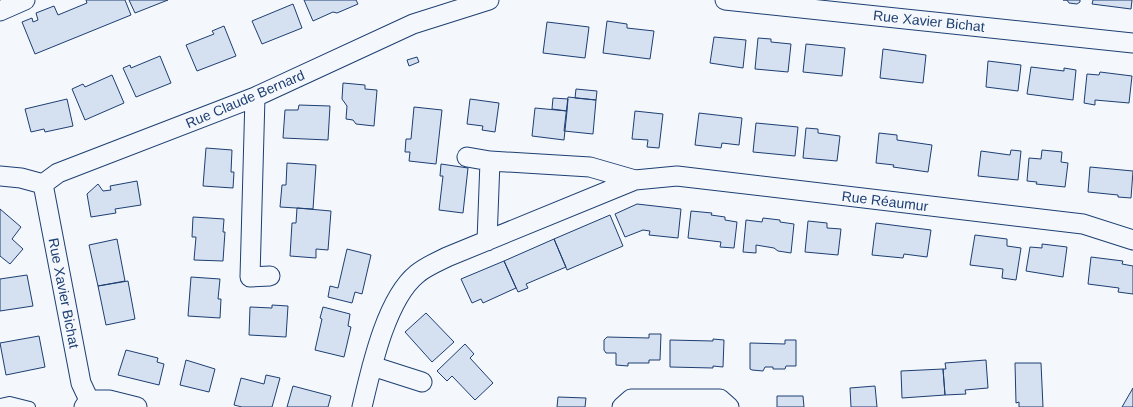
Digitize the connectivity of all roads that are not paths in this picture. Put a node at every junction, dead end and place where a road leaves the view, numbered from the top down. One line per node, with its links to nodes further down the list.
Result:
1 (25, 0): 4 (street)
2 (489, 0): 6 (street, Rue Claude Bernard)
3 (725, 0): 5 (street, Rue Xavier Bichat)
4 (0, 11)
5 (1133, 43)
6 (255, 97): 11 (street, Rue Claude Bernard); 14 (street)
7 (467, 158): 8 (street, Rue Réaumur)
8 (490, 161): 10 (street, Rue Réaumur); 13 (street)
9 (0, 176): 11 (street)
10 (635, 180): 12 (street, Rue Réaumur); 13 (street, Rue Réaumur)
11 (43, 184): 18 (street, Rue Xavier Bichat)
12 (1133, 240)
13 (487, 241): 15 (street, Rue Réaumur)
14 (270, 276)
15 (372, 366): 16 (street); 21 (street, Rue Réaumur)
16 (422, 382)
17 (0, 404): 19 (lane)
18 (86, 404): 20 (street, Rue Xavier Bichat)
19 (30, 407)
20 (137, 407)
21 (362, 407)
22 (622, 407): 23 (street)
23 (729, 407)

